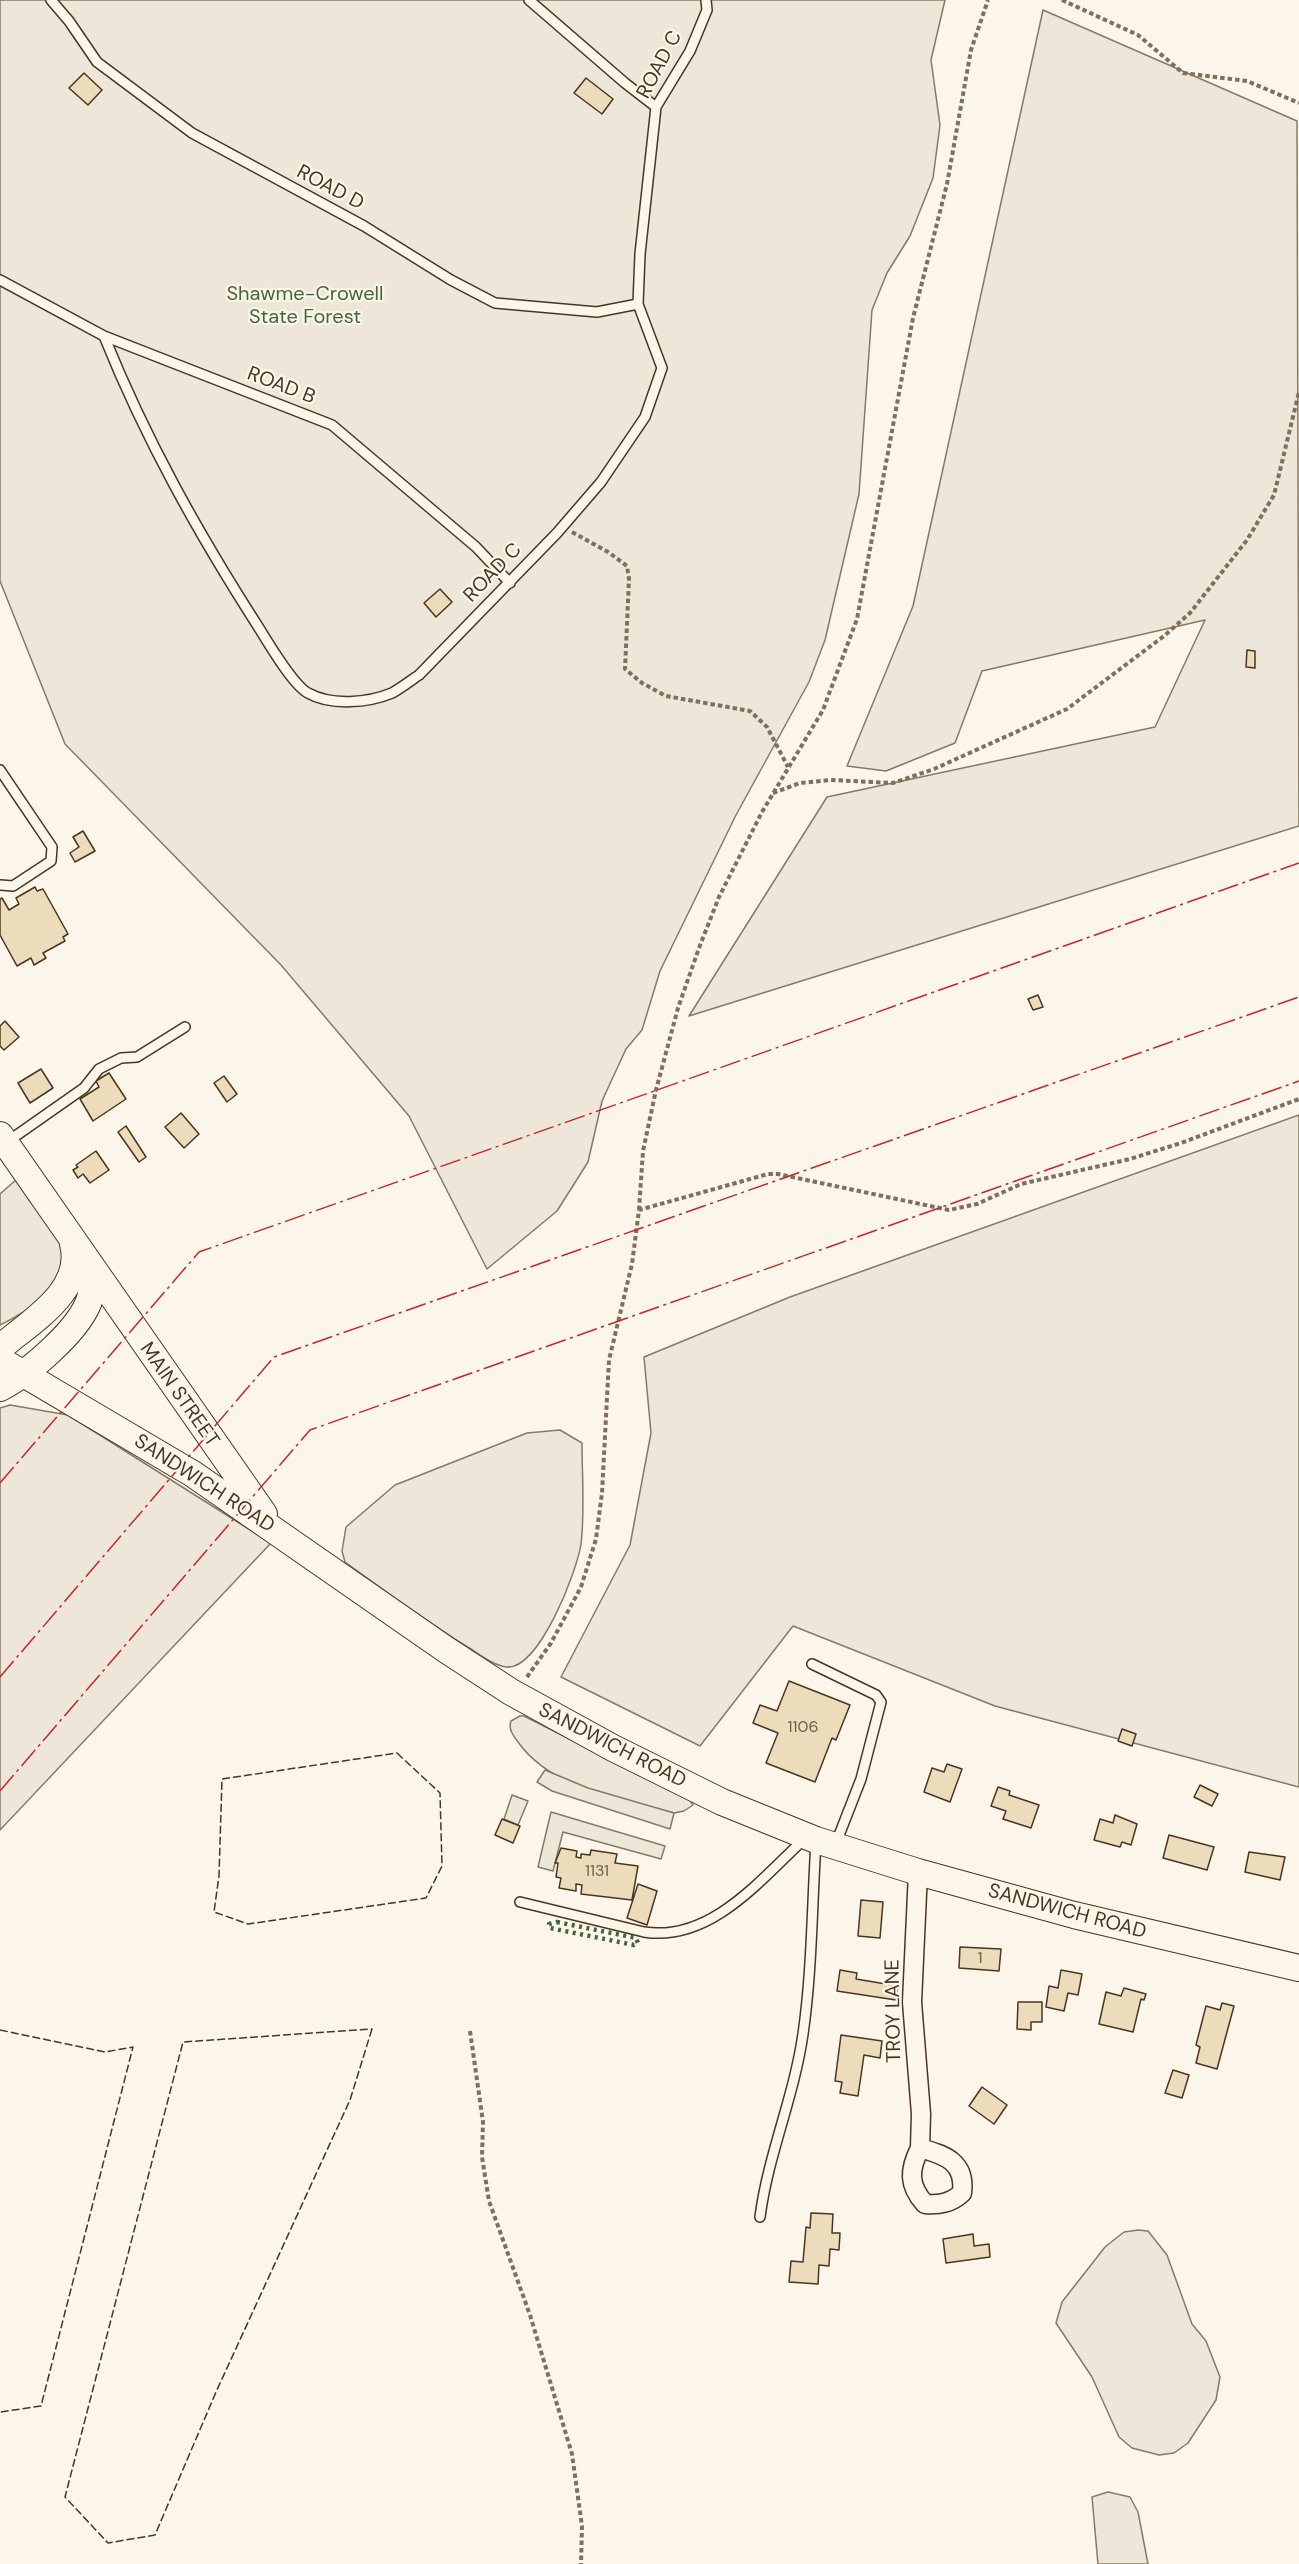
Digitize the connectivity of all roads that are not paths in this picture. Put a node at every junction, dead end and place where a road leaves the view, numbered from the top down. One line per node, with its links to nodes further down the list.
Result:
1 (51, 0): 6 (lane, ROAD D)
2 (529, 0): 4 (lane)
3 (706, 0): 4 (lane, ROAD C)
4 (656, 106): 6 (lane, ROAD C)
5 (0, 280): 7 (lane, ROAD B)
6 (638, 304): 8 (lane, ROAD C)
7 (104, 336): 8 (lane, ROAD B); 8 (lane, ROAD C)
8 (510, 583)
9 (0, 770): 10 (lane)
10 (0, 885)
11 (185, 1027): 12 (lane)
12 (2, 1139): 13 (main road, MAIN STREET)
13 (78, 1251): 14 (main road); 16 (main road, MAIN STREET); 18 (main road, MAIN STREET)
14 (0, 1348)
15 (0, 1360): 16 (main road, SANDWICH ROAD)
16 (25, 1374): 17 (main road, MAIN STREET); 18 (main road, SANDWICH ROAD)
17 (0, 1388)
18 (274, 1529): 20 (main road, SANDWICH ROAD)
19 (812, 1664): 20 (lane)
20 (817, 1843): 21 (main road, SANDWICH ROAD); 22 (lane); 25 (lane)
21 (918, 1872): 23 (main road, SANDWICH ROAD); 24 (street, TROY LANE)
22 (520, 1902)
23 (1299, 1968)
24 (920, 2148)
25 (760, 2217)

